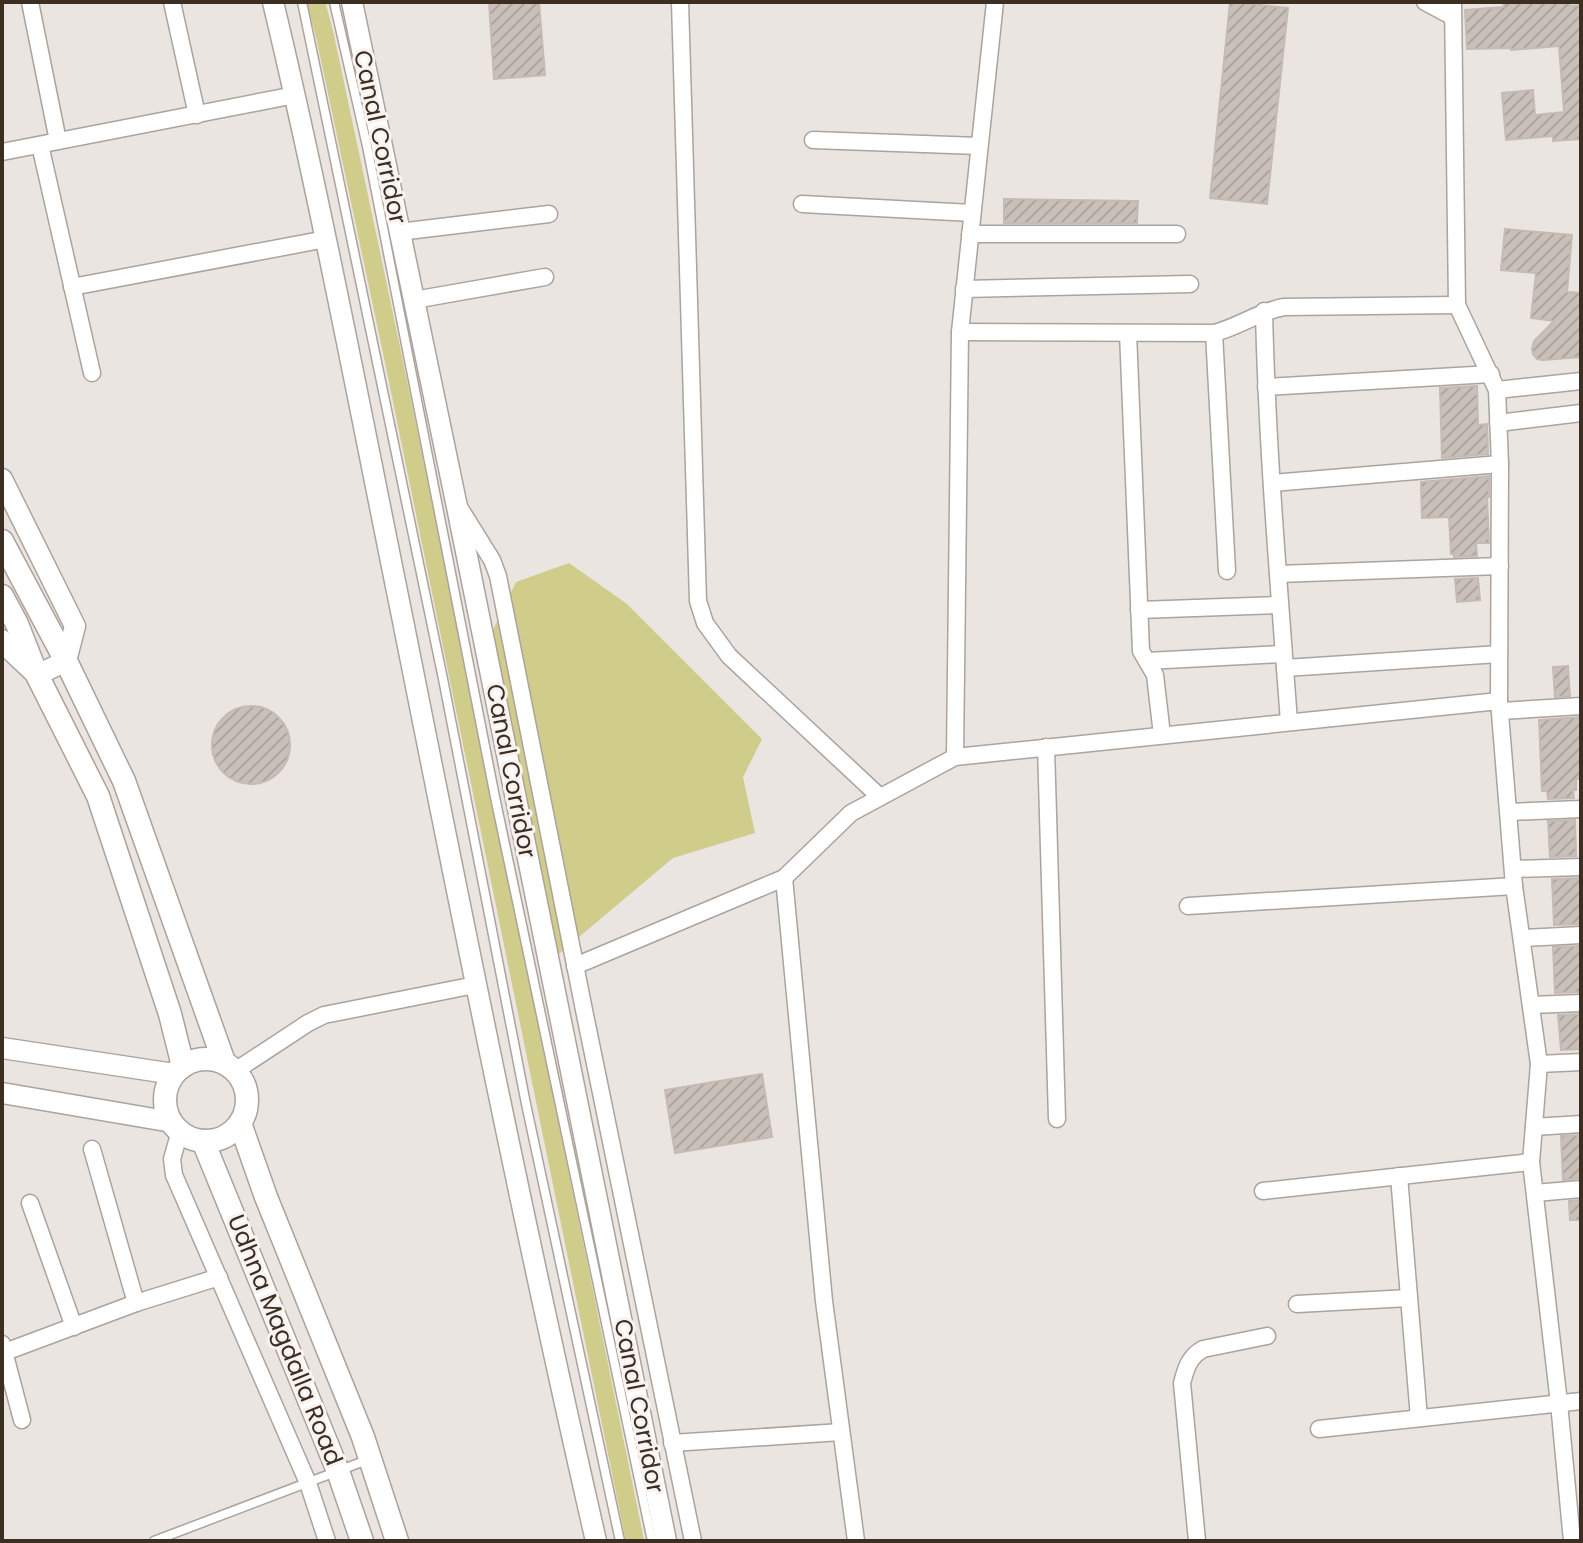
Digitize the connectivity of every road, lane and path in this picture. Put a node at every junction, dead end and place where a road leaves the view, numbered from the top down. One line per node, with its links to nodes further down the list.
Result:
1 (30, 2): 14 (street)
2 (172, 2): 12 (street)
3 (273, 2): 11 (street)
4 (302, 2): 118 (lane)
5 (334, 2): 119 (lane)
6 (352, 2): 21 (street, Canal Corridor)
7 (680, 2): 64 (street)
8 (995, 2): 16 (street)
9 (1425, 2): 10 (street)
10 (1453, 9): 30 (street)
11 (295, 95): 12 (street); 24 (street)
12 (197, 115): 14 (street)
13 (813, 140): 16 (street)
14 (58, 141): 15 (street)
15 (40, 145): 17 (street); 27 (street)
16 (979, 146): 19 (street)
17 (2, 152)
18 (802, 204): 19 (street)
19 (972, 213): 22 (street)
20 (549, 214): 21 (street)
21 (399, 232): 29 (street, Canal Corridor)
22 (970, 234): 23 (street); 28 (street)
23 (1177, 234)
24 (326, 239): 27 (street); 74 (street)
25 (545, 277): 29 (street)
26 (1190, 284): 28 (street)
27 (72, 287): 35 (street)
28 (964, 289): 32 (street)
29 (414, 300): 44 (street, Canal Corridor)
30 (1457, 305): 31 (street); 37 (street)
31 (1264, 311): 34 (street); 38 (street)
32 (960, 332): 33 (street); 63 (street)
33 (1128, 333): 34 (street); 51 (street)
34 (1214, 333): 47 (street)
35 (92, 373)
36 (1581, 381): 37 (street)
37 (1494, 382): 38 (street); 40 (street)
38 (1266, 387): 43 (street)
39 (1581, 413): 40 (street)
40 (1498, 423): 41 (street)
41 (1500, 464): 43 (street); 46 (street)
42 (2, 479): 54 (street)
43 (1272, 483): 48 (street)
44 (456, 502): 73 (street); 120 (street, Canal Corridor)
45 (2, 541): 54 (main road)
46 (1500, 566): 48 (street); 53 (street)
47 (1227, 571)
48 (1278, 574): 50 (street)
49 (2, 596): 52 (main road)
50 (1279, 605): 51 (street); 56 (street)
51 (1139, 610): 55 (street)
52 (9, 632): 57 (main road)
53 (1499, 654): 56 (street); 58 (street)
54 (66, 661): 57 (street); 80 (main road)
55 (1147, 661): 56 (street); 61 (street)
56 (1284, 661): 60 (street)
57 (37, 675): 81 (main road)
58 (1500, 706): 59 (street); 60 (street); 66 (street)
59 (1581, 706)
60 (1289, 722): 61 (street)
61 (1162, 735): 62 (street)
62 (1046, 747): 63 (street); 83 (street)
63 (955, 757): 64 (street)
64 (880, 797): 68 (street)
65 (1581, 809): 66 (street)
66 (1509, 812): 69 (street)
67 (1581, 867): 69 (street)
68 (784, 878): 73 (street); 108 (street)
69 (1513, 878): 70 (street); 72 (street)
70 (1188, 906)
71 (1581, 935): 72 (street)
72 (1522, 938): 76 (street)
73 (575, 966): 109 (street)
74 (475, 985): 80 (street); 117 (street)
75 (1581, 1003): 76 (street)
76 (1531, 1005): 79 (street)
77 (2, 1048): 81 (street)
78 (1581, 1062): 79 (street)
79 (1539, 1064): 87 (street)
80 (230, 1066): 81 (main road); 84 (main road)
81 (179, 1070): 86 (main road)
82 (2, 1093): 86 (street)
83 (1057, 1119)
84 (240, 1123): 88 (main road); 110 (main road)
85 (1581, 1124): 87 (street)
86 (176, 1126): 88 (main road); 96 (street)
87 (1534, 1127): 90 (street)
88 (203, 1141): 111 (main road, Udhna Magdalla Road)
89 (92, 1149): 98 (street)
90 (1531, 1162): 91 (street); 94 (street)
91 (1399, 1176): 93 (street); 97 (street)
92 (1581, 1189): 94 (street)
93 (1263, 1191)
94 (1535, 1193): 104 (street)
95 (30, 1203): 100 (street)
96 (219, 1277): 98 (street); 112 (street)
97 (1409, 1298): 99 (street); 105 (street)
98 (136, 1303): 100 (street)
99 (1297, 1304)
100 (74, 1327): 102 (street)
101 (1267, 1336): 123 (street)
102 (3, 1347): 106 (street)
103 (1581, 1401): 104 (street)
104 (1559, 1403): 105 (street); 124 (street)
105 (1419, 1418): 107 (street)
106 (22, 1420)
107 (1319, 1429)
108 (841, 1432): 109 (street); 122 (street)
109 (672, 1443): 121 (street)
110 (370, 1459): 111 (lane); 116 (main road)
111 (338, 1471): 112 (lane); 115 (main road, Udhna Magdalla Road)
112 (308, 1483): 113 (lane); 114 (street)
113 (154, 1541)
114 (327, 1541)
115 (362, 1541)
116 (397, 1541)
117 (596, 1541)
118 (620, 1541)
119 (652, 1541)
120 (666, 1541)
121 (693, 1541)
122 (856, 1541)
123 (1197, 1541)
124 (1572, 1541)

